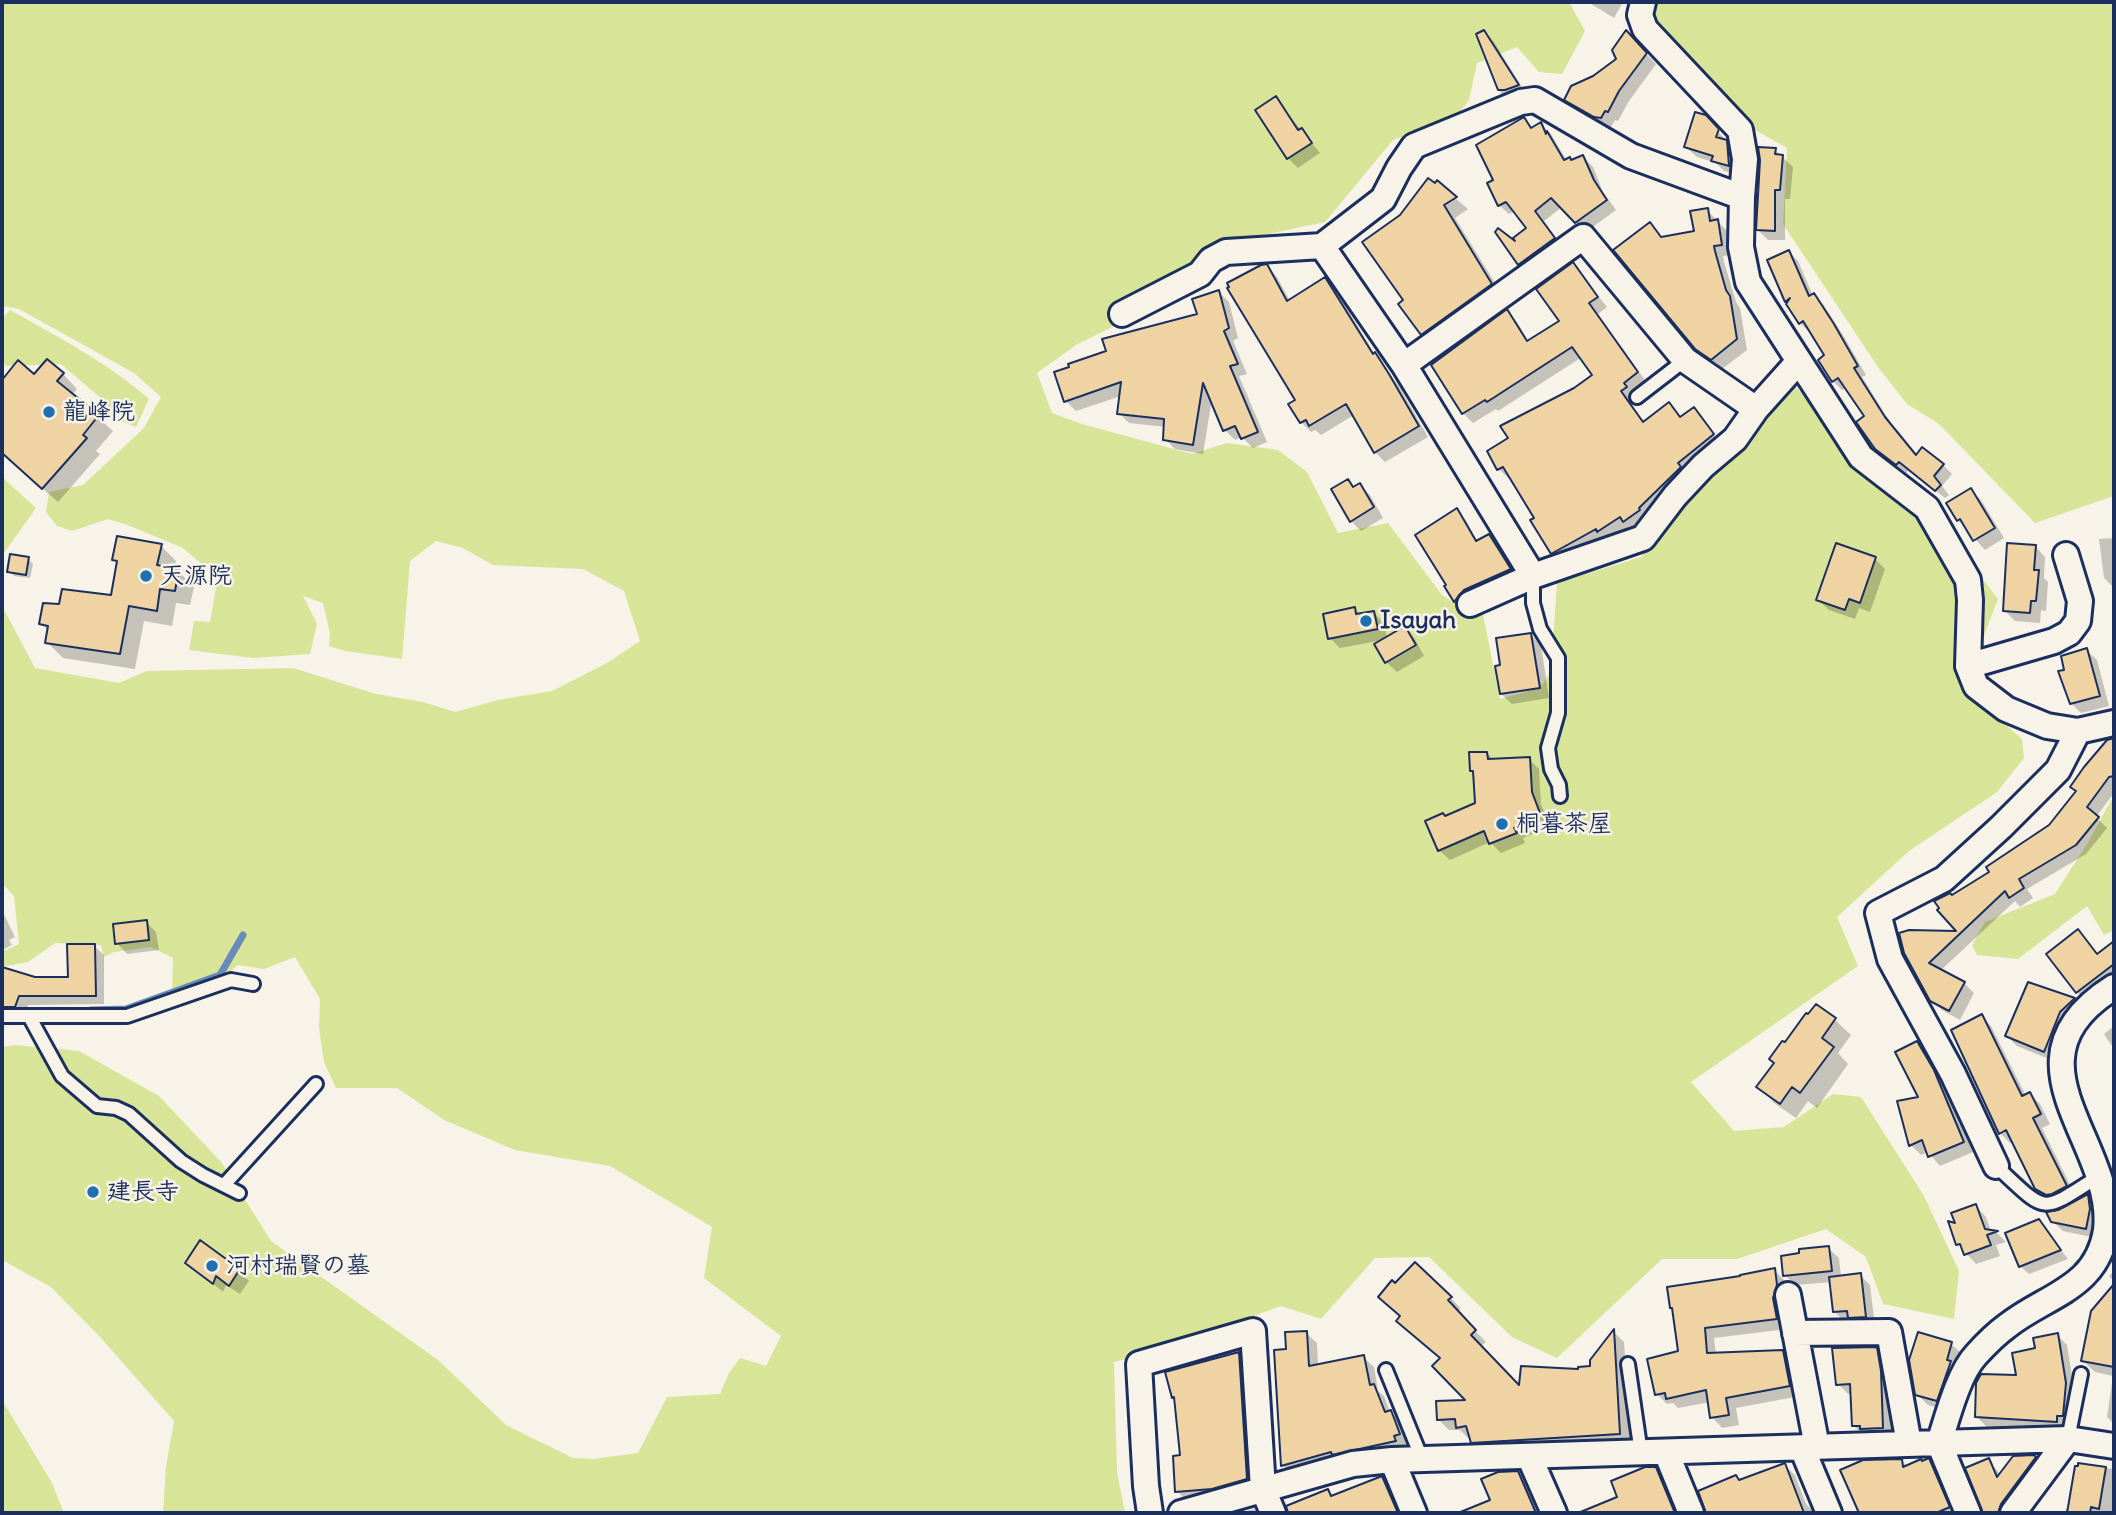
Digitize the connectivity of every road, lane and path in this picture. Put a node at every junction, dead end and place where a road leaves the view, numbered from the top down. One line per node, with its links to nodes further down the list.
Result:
1 (1643, 2): 2 (street)
2 (1742, 197): 3 (street); 6 (street)
3 (1322, 246): 4 (street); 7 (street)
4 (1122, 314)
5 (1685, 359): 7 (street); 8 (lane); 9 (street)
6 (1799, 361): 9 (street); 13 (street)
7 (1404, 365): 11 (street)
8 (1637, 397)
9 (1756, 409): 11 (street)
10 (2066, 555): 13 (street)
11 (1533, 576): 12 (street); 16 (lane)
12 (1469, 604)
13 (1968, 666): 15 (street)
14 (2114, 723): 15 (street)
15 (2078, 731): 22 (street)
16 (1559, 796)
17 (253, 984): 20 (lane)
18 (2114, 987): 23 (street)
19 (2, 1016): 20 (lane)
20 (29, 1016): 24 (lane)
21 (316, 1084): 24 (lane)
22 (1996, 1166): 23 (lane)
23 (2099, 1176): 32 (street)
24 (224, 1185): 25 (lane)
25 (239, 1193)
26 (1788, 1295): 27 (street)
27 (1795, 1333): 33 (street); 35 (street)
28 (1628, 1364): 36 (lane)
29 (1386, 1370): 39 (lane)
30 (2081, 1374): 31 (lane)
31 (2068, 1439): 32 (street); 34 (street); 50 (street)
32 (1939, 1443): 33 (street); 49 (street)
33 (1909, 1444): 35 (street)
34 (2114, 1446)
35 (1810, 1447): 37 (street); 48 (street)
36 (1640, 1452): 37 (street); 38 (street)
37 (1666, 1452): 47 (street)
38 (1529, 1456): 39 (street); 46 (street)
39 (1422, 1459): 40 (street)
40 (1392, 1460): 41 (street); 45 (street)
41 (1263, 1489): 42 (street); 43 (street); 44 (street)
42 (1150, 1513)
43 (1181, 1513)
44 (1273, 1513)
45 (1414, 1513)
46 (1555, 1513)
47 (1691, 1513)
48 (1829, 1513)
49 (1968, 1513)
50 (2013, 1513)

